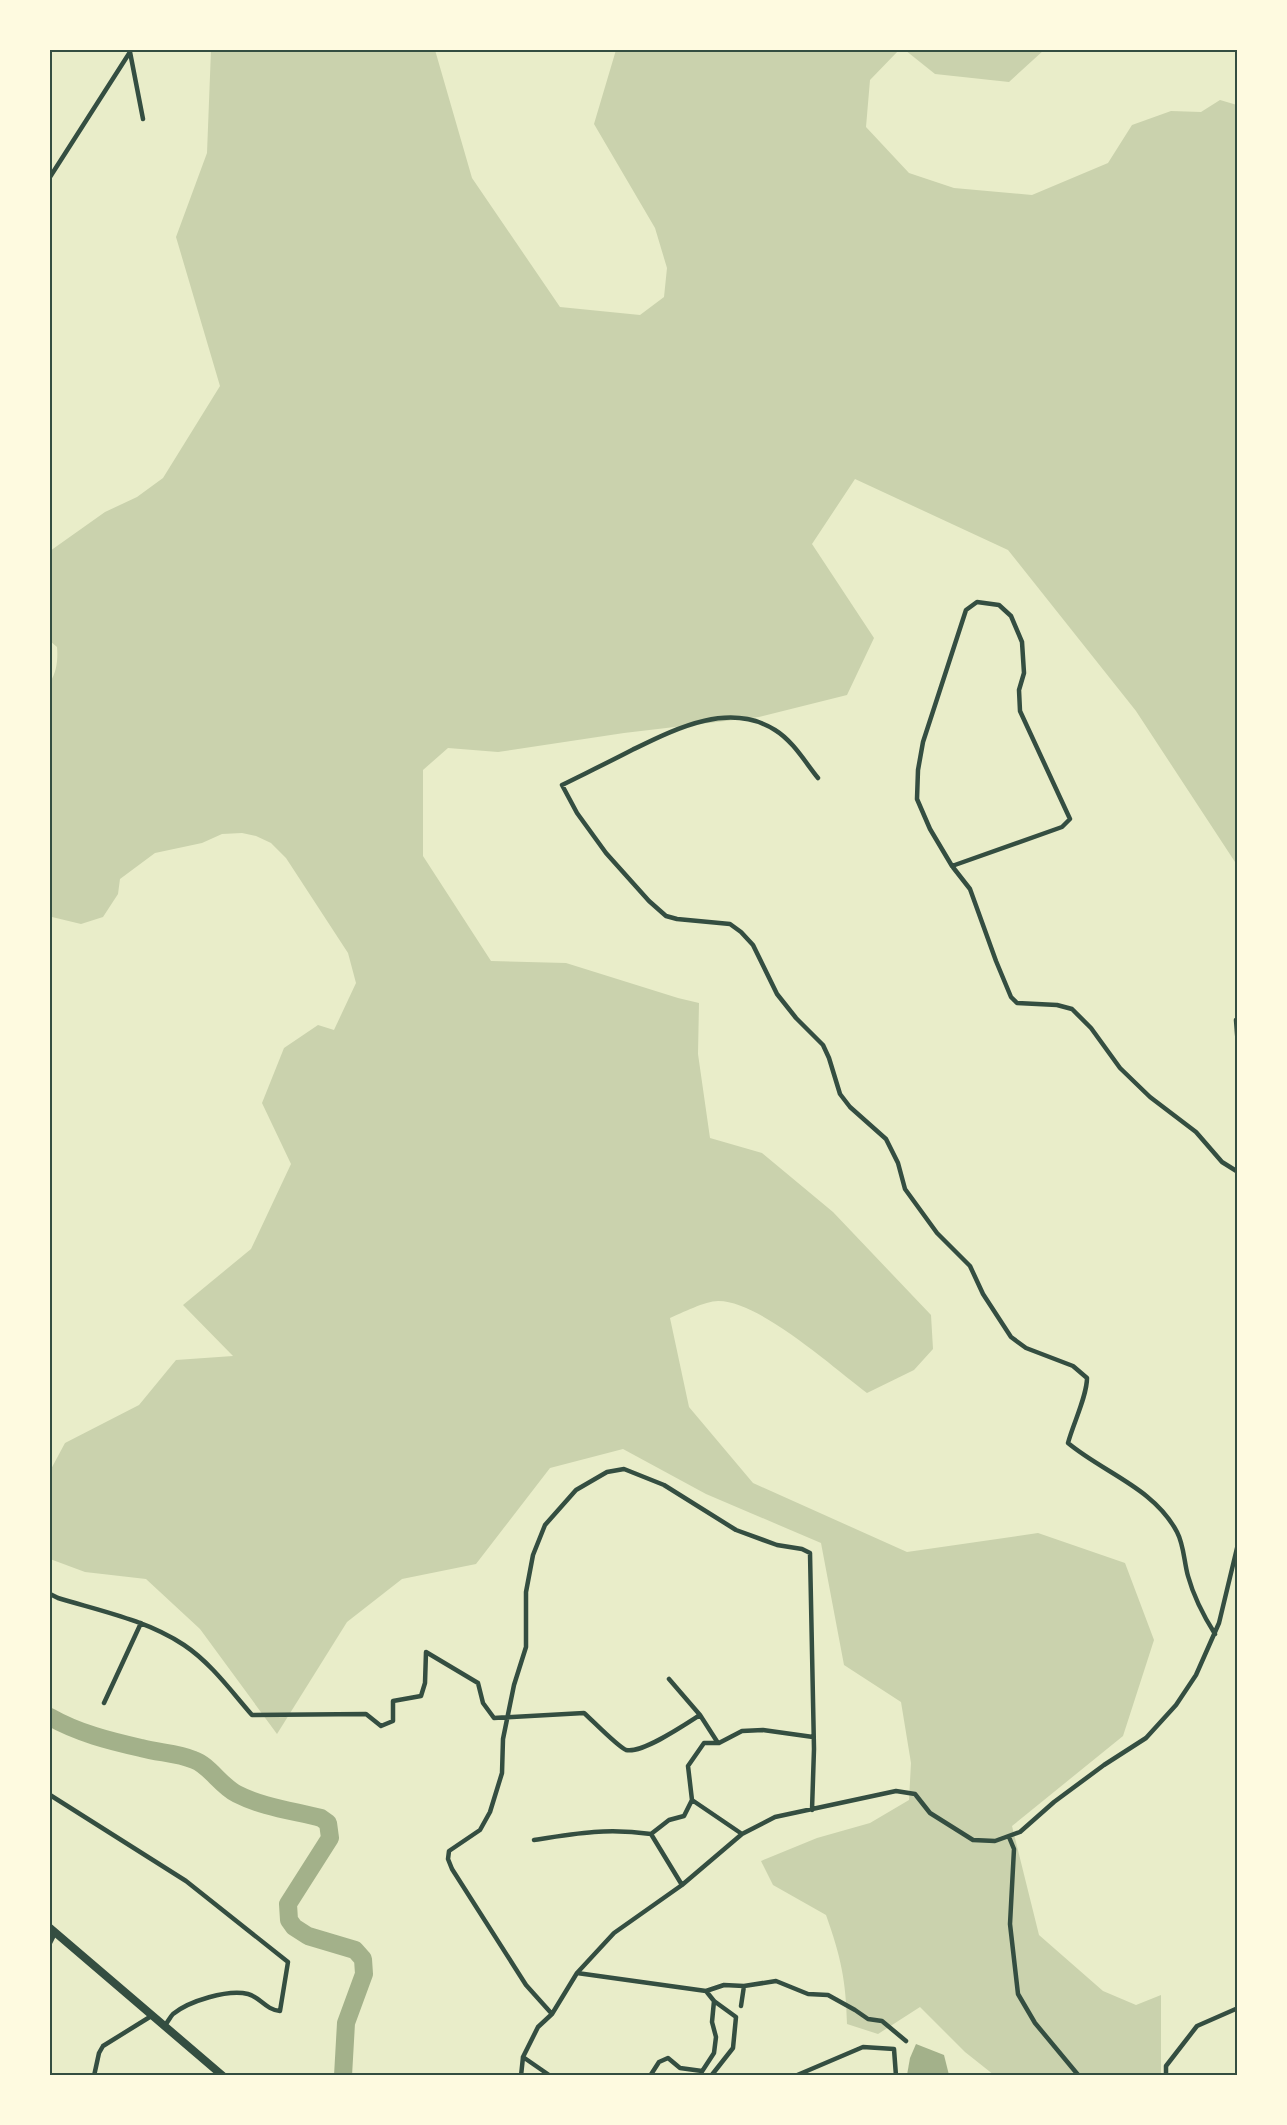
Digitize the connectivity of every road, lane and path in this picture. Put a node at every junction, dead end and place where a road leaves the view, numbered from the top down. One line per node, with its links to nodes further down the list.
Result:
1 (130, 51): 2 (street); 3 (street)
2 (143, 119)
3 (50, 177)
4 (818, 778): 12 (street)
5 (952, 866): 5 (street); 8 (street)
6 (1236, 1020): 7 (street)
7 (1238, 1046)
8 (1238, 1172)
9 (1238, 1544): 12 (street)
10 (50, 1594): 11 (street)
11 (141, 1623): 14 (street); 16 (street)
12 (1215, 1634): 24 (street)
13 (669, 1679): 15 (street)
14 (104, 1703)
15 (700, 1715): 16 (street); 18 (street)
16 (507, 1719): 17 (street); 35 (street)
17 (813, 1737): 18 (street); 21 (street)
18 (719, 1743): 20 (street)
19 (50, 1795): 37 (street)
20 (692, 1800): 22 (street); 23 (street)
21 (812, 1810): 23 (street); 24 (street)
22 (651, 1834): 25 (street); 26 (street)
23 (742, 1834): 26 (street)
24 (1009, 1837): 49 (street)
25 (534, 1840)
26 (681, 1885): 29 (street)
27 (52, 1930): 28 (street); 36 (main road)
28 (50, 1943)
29 (577, 1973): 31 (street); 35 (street)
30 (744, 1986): 31 (street); 33 (street); 38 (street)
31 (706, 1991): 32 (street)
32 (714, 2001): 40 (street); 46 (street)
33 (741, 2006)
34 (1238, 2008): 50 (street)
35 (552, 2014): 39 (street)
36 (153, 2015): 37 (main road); 41 (street)
37 (165, 2025): 42 (main road)
38 (906, 2041)
39 (523, 2057): 43 (street); 44 (street)
40 (701, 2073): 45 (street)
41 (94, 2076)
42 (223, 2076)
43 (521, 2076)
44 (554, 2076)
45 (650, 2076)
46 (711, 2076)
47 (795, 2076): 48 (street)
48 (896, 2076)
49 (1079, 2076)
50 (1166, 2076)

